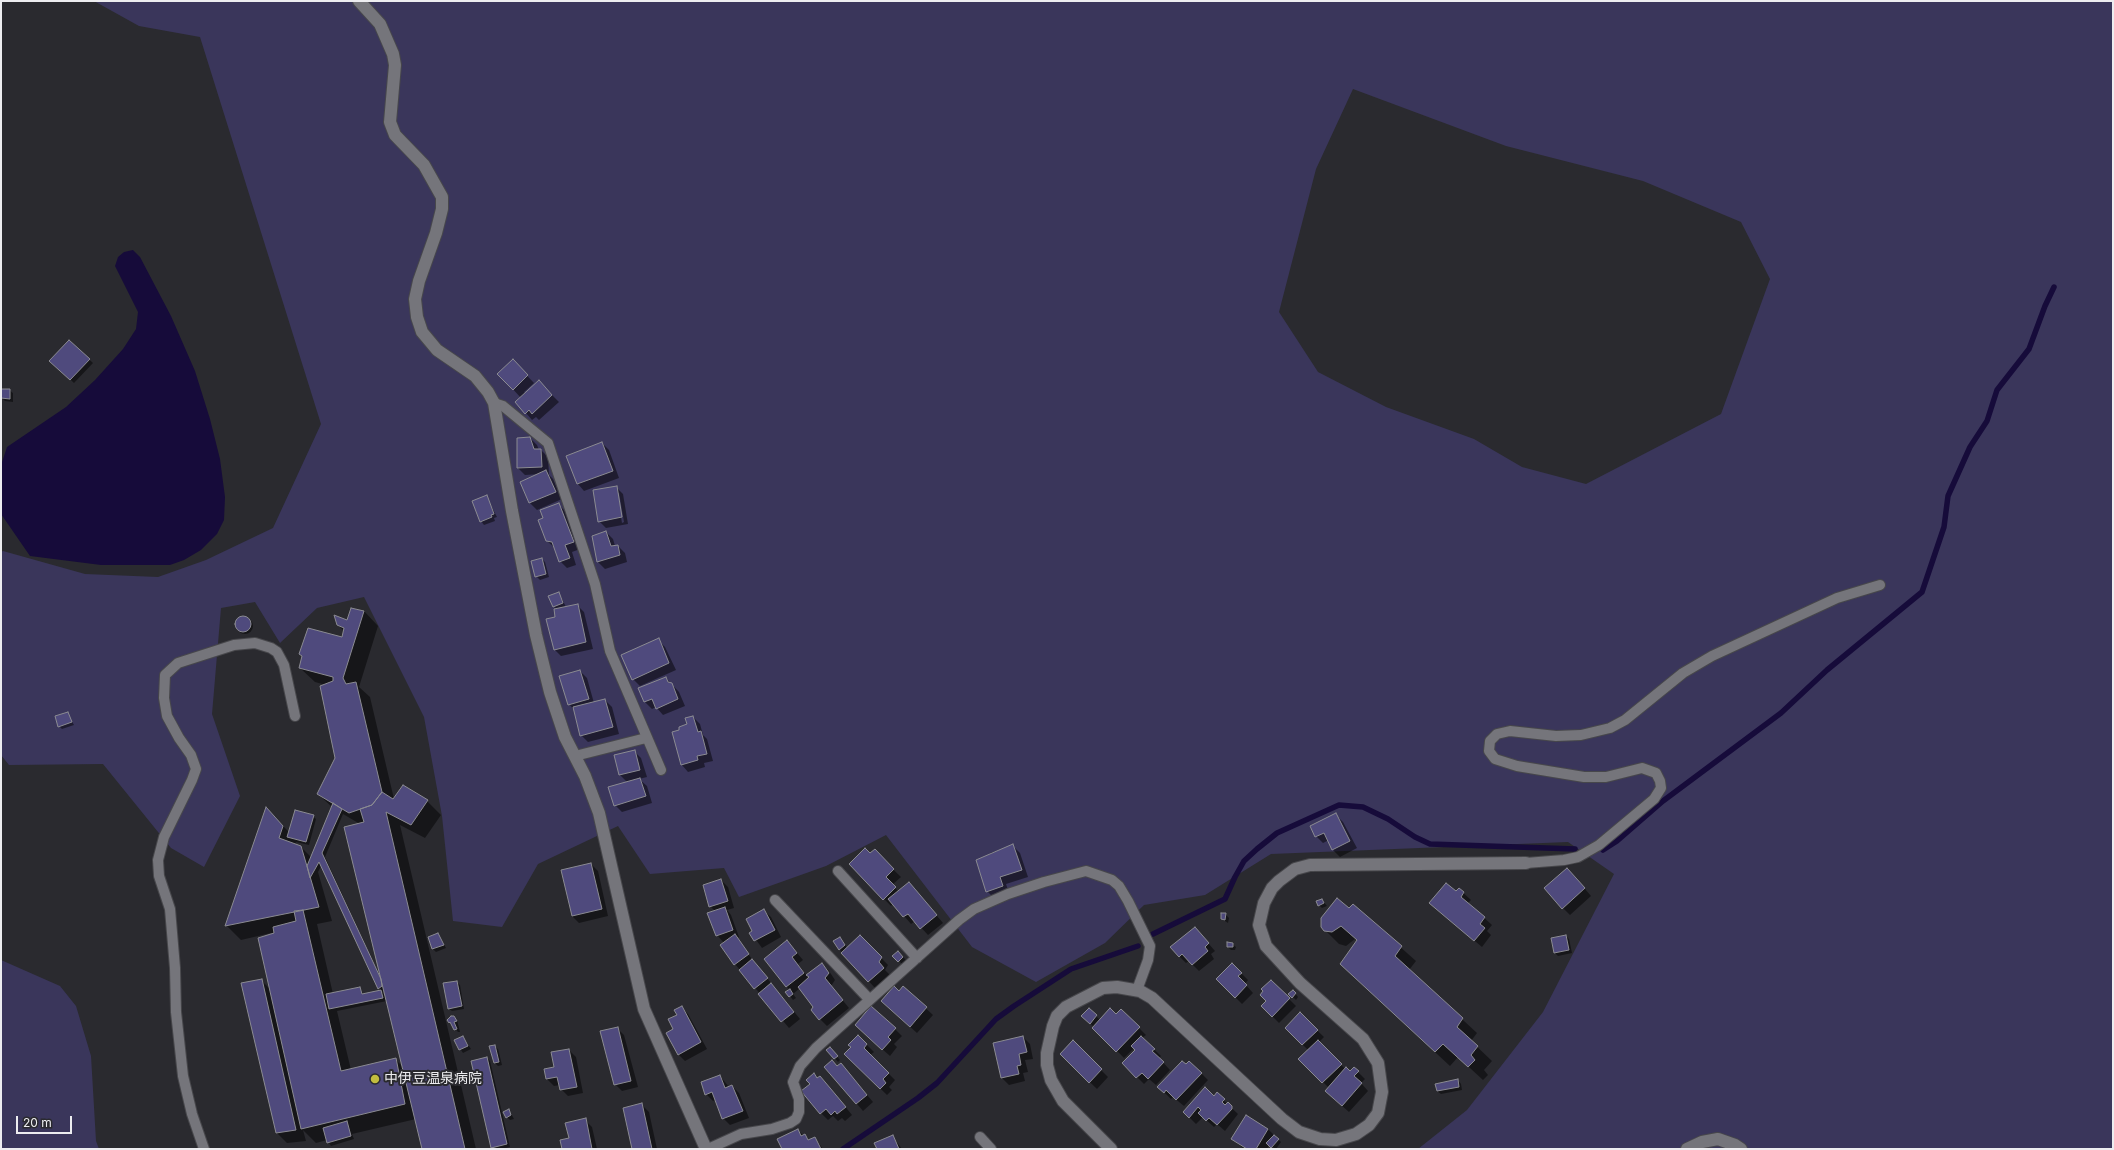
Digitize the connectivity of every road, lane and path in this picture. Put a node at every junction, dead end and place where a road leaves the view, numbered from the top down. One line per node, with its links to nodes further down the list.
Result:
1 (358, 1): 2 (street)
2 (494, 403): 5 (lane); 6 (street)
3 (1880, 585): 8 (lane)
4 (295, 716): 15 (lane)
5 (646, 738): 6 (lane); 7 (lane)
6 (575, 756): 16 (street)
7 (661, 770)
8 (1526, 862): 12 (street)
9 (838, 871): 11 (lane)
10 (775, 900): 13 (lane)
11 (917, 958): 12 (lane); 13 (lane)
12 (1137, 990): 18 (street)
13 (869, 999): 16 (lane)
14 (980, 1137): 17 (lane)
15 (204, 1149)
16 (707, 1149)
17 (992, 1149)
18 (1111, 1149)
19 (1688, 1149): 20 (street)
20 (1741, 1149)

